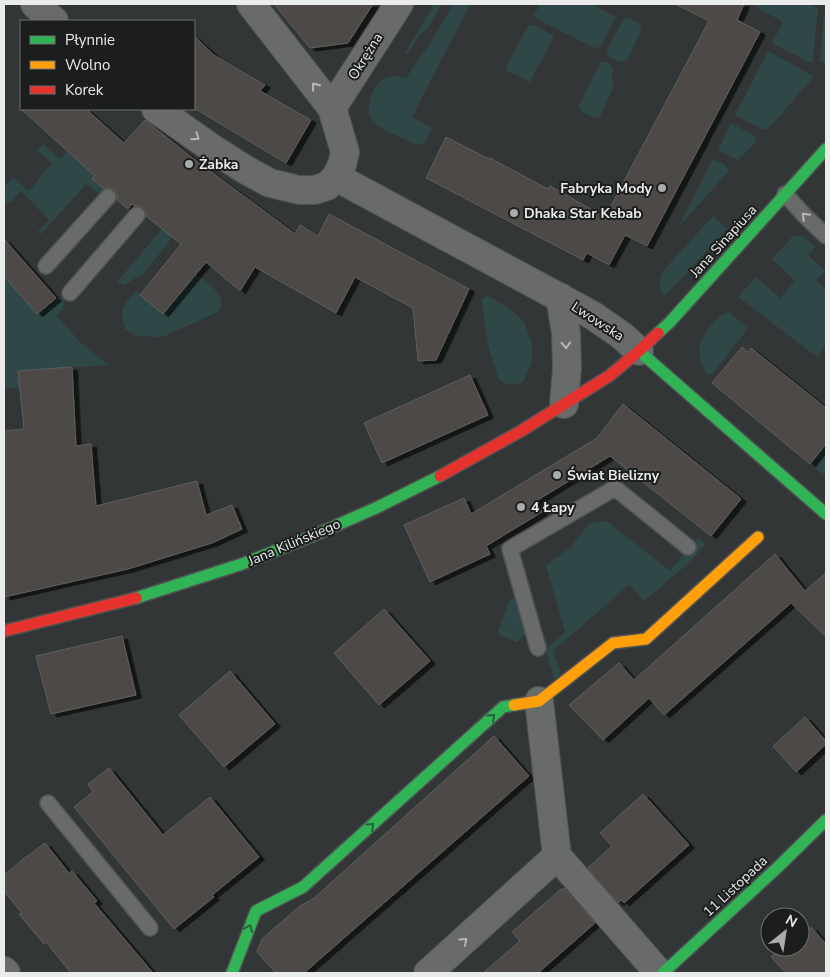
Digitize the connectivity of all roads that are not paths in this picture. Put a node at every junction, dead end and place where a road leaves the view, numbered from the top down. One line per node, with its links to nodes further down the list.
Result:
1 (35, 4): 4 (street)
2 (251, 4): 5 (street, one-way to 2)
3 (398, 4): 5 (street, Okrężna)
4 (53, 20)
5 (332, 108): 8 (street)
6 (157, 110): 8 (street, one-way to 8)
7 (826, 149): 9 (street, Jana Sinapiusa)
8 (336, 177): 15 (street, Lwowska)
9 (785, 194): 12 (lane, one-way to 9); 16 (street, Jana Sinapiusa)
10 (108, 197): 13 (lane)
11 (137, 215): 14 (lane)
12 (826, 236)
13 (46, 266)
14 (70, 294)
15 (560, 297): 16 (street, Lwowska); 17 (street, one-way to 17)
16 (639, 351): 17 (street, Jana Kilińskiego); 18 (street, Lwowska)
17 (564, 404): 21 (street, Jana Kilińskiego)
18 (826, 514)
19 (758, 537): 23 (street)
20 (688, 546): 22 (lane)
21 (4, 631)
22 (538, 648)
23 (539, 701): 26 (street); 28 (street, one-way to 23)
24 (48, 803): 27 (lane)
25 (826, 820): 31 (street, 11 Listopada)
26 (557, 856): 29 (street, one-way to 26); 30 (street)
27 (150, 928)
28 (232, 973)
29 (428, 973)
30 (659, 973)
31 (663, 973)

